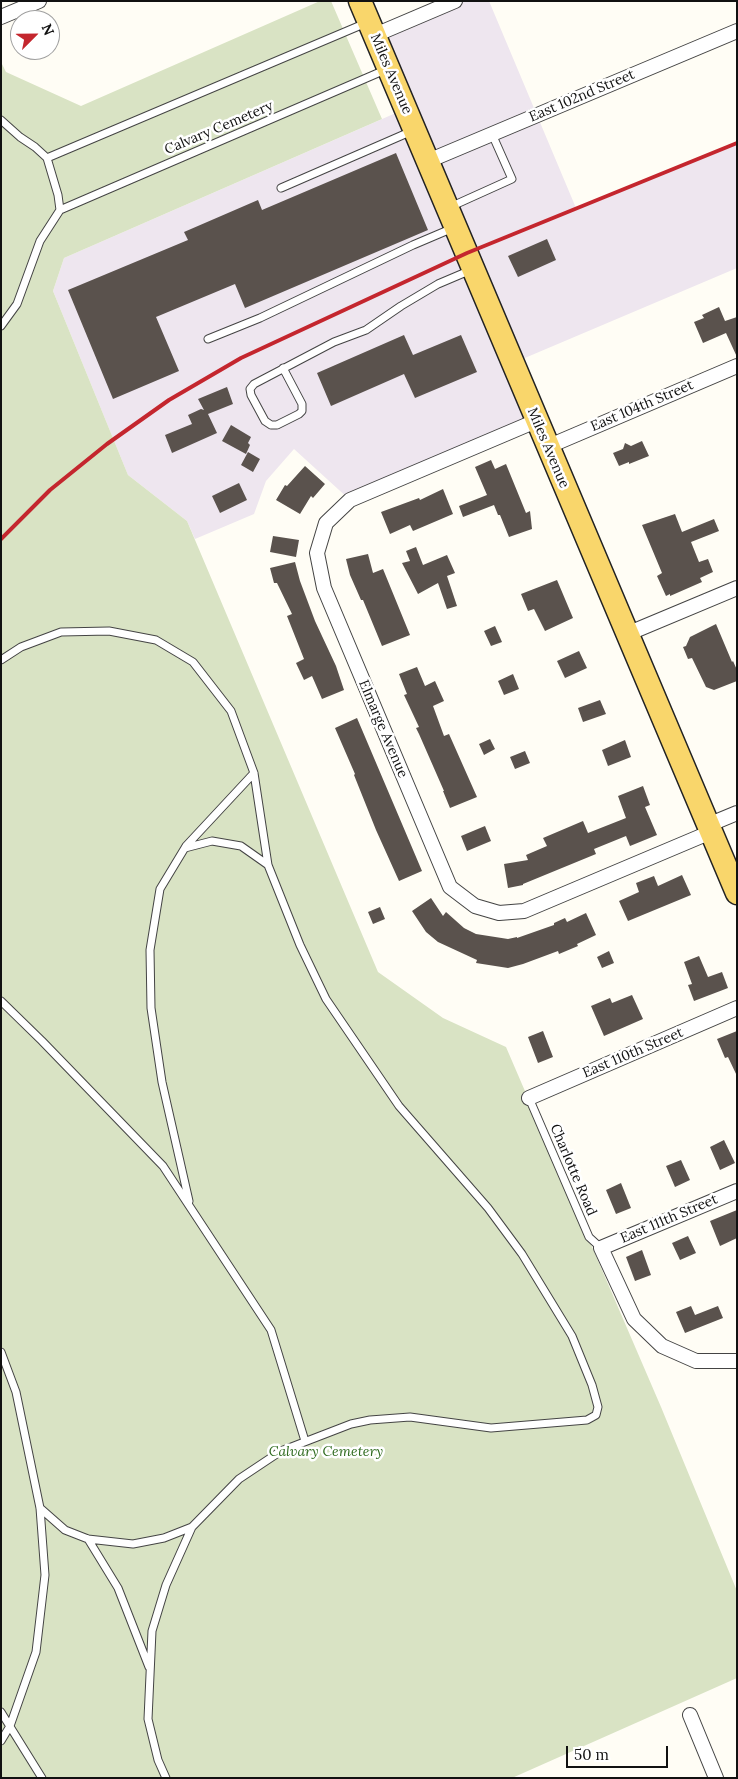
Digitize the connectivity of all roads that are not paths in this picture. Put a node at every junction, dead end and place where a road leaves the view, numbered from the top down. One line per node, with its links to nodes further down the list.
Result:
1 (39, 1): 3 (street)
2 (455, 1): 4 (street)
3 (1, 17)
4 (368, 19): 6 (main road, Miles Avenue); 10 (lane)
5 (737, 31): 9 (street, East 102nd Street)
6 (389, 68): 8 (main road, Miles Avenue); 13 (lane, Calvary Cemetery)
7 (1, 120): 10 (lane)
8 (415, 130): 11 (main road, Miles Avenue); 12 (lane)
9 (492, 134): 11 (street, East 102nd Street); 14 (lane)
10 (47, 158): 13 (lane)
11 (428, 161): 14 (main road, Miles Avenue)
12 (281, 188)
13 (60, 210): 16 (lane)
14 (452, 217): 15 (main road, Miles Avenue); 17 (lane)
15 (474, 269): 19 (lane); 20 (main road, Miles Avenue)
16 (1, 326)
17 (208, 339)
18 (737, 366): 21 (street, East 104th Street)
19 (283, 368): 19 (lane)
20 (536, 421): 21 (main road, Miles Avenue); 27 (street, Elmarge Avenue)
21 (547, 447): 23 (main road, Miles Avenue)
22 (737, 588): 23 (street)
23 (627, 634): 27 (main road, Miles Avenue)
24 (1, 660): 25 (lane)
25 (254, 773): 28 (lane); 29 (lane)
26 (737, 812): 27 (street, Elmarge Avenue)
27 (709, 828): 30 (main road, Miles Avenue)
28 (184, 848): 29 (lane); 35 (lane)
29 (268, 865): 39 (lane)
30 (737, 893)
31 (1, 1001): 35 (lane)
32 (737, 1008): 33 (street, East 110th Street)
33 (529, 1098): 36 (lane, Charlotte Road)
34 (737, 1191): 36 (street, East 111th Street)
35 (190, 1208): 39 (lane)
36 (601, 1248): 38 (street)
37 (1, 1352): 40 (lane)
38 (737, 1361)
39 (306, 1441): 41 (lane)
40 (40, 1508): 42 (lane); 46 (lane)
41 (192, 1527): 42 (lane); 43 (lane)
42 (88, 1539): 43 (lane)
43 (150, 1670): 49 (lane)
44 (1, 1712): 46 (lane)
45 (690, 1715): 50 (street)
46 (10, 1726): 47 (lane); 48 (lane)
47 (1, 1741)
48 (42, 1778)
49 (166, 1778)
50 (716, 1778)

